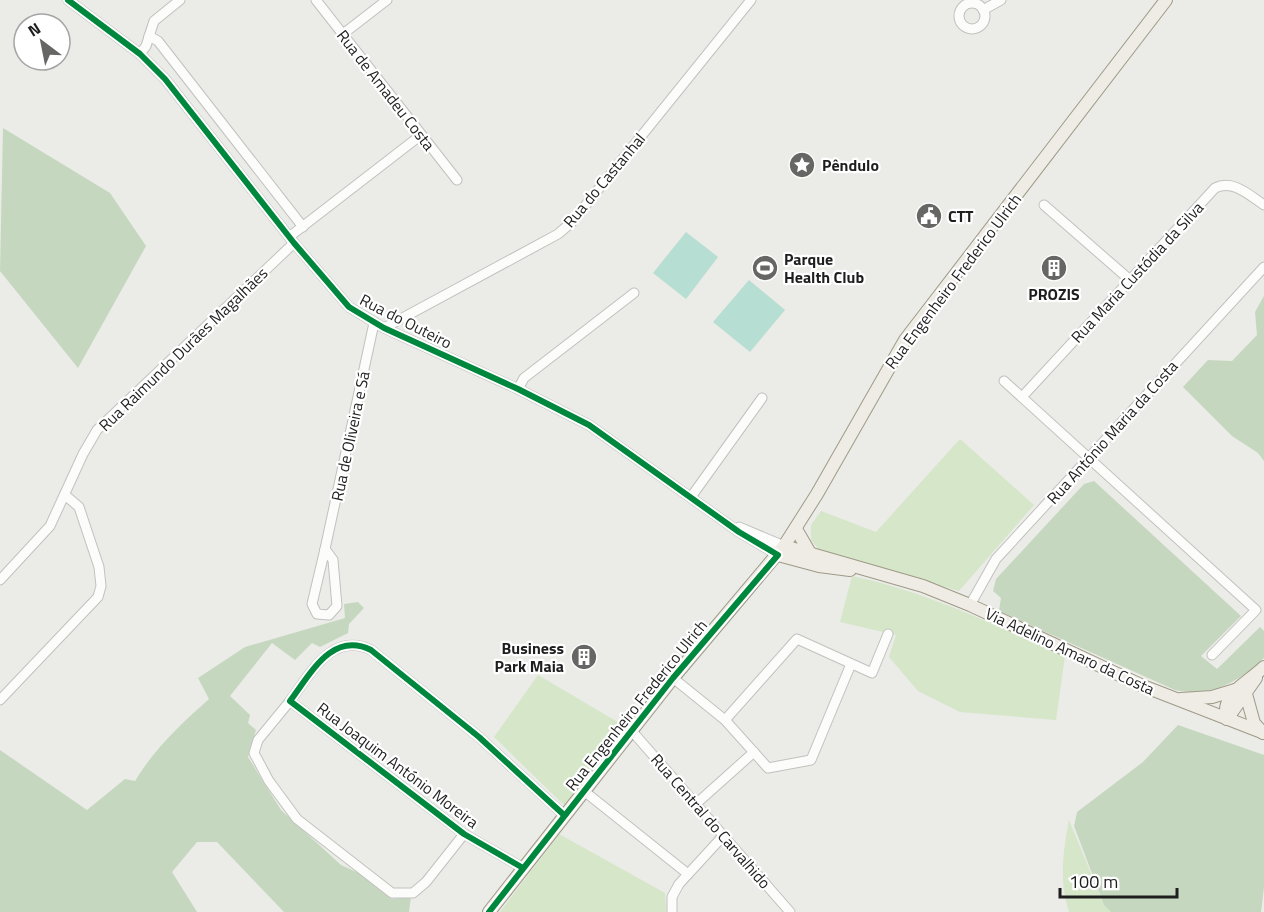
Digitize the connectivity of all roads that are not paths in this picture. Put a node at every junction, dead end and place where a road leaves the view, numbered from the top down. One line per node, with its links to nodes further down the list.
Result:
1 (68, 0): 11 (street, Rua do Outeiro)
2 (180, 0): 10 (street)
3 (316, 0): 9 (street, Rua de Amadeu Costa)
4 (387, 0): 9 (street)
5 (751, 0): 22 (street, Rua do Castanhal)
6 (1001, 0): 8 (street)
7 (1166, 0): 30 (main road, Rua Engenheiro Frederico Ulrich)
8 (983, 10)
9 (343, 34): 12 (street, Rua de Amadeu Costa)
10 (149, 36): 11 (street); 16 (street)
11 (140, 54): 17 (street, Rua do Outeiro)
12 (421, 135): 13 (street, Rua de Amadeu Costa); 16 (street)
13 (457, 180)
14 (1044, 205): 19 (street)
15 (1264, 205): 19 (street, Rua Maria Custódia da Silva)
16 (303, 227): 17 (street)
17 (292, 240): 21 (street, Rua do Outeiro); 28 (street, Rua Raimundo Durães Magalhães)
18 (1264, 267): 27 (street, Rua António Maria da Costa)
19 (1130, 280): 25 (street, Rua Maria Custódia da Silva)
20 (634, 293): 24 (street)
21 (374, 323): 22 (street, Rua do Outeiro); 31 (street, Rua de Oliveira e Sá)
22 (384, 328): 24 (street, Rua do Outeiro)
23 (1004, 381): 25 (street)
24 (518, 389): 29 (street, Rua do Outeiro)
25 (1022, 397): 27 (street)
26 (762, 398): 29 (street)
27 (1088, 458): 36 (street, Rua António Maria da Costa); 38 (street)
28 (65, 495): 35 (street, Rua Raimundo Durães Magalhães); 44 (street)
29 (691, 497): 32 (street, Rua do Outeiro)
30 (796, 529): 32 (main road, Rua Engenheiro Frederico Ulrich); 33 (main road)
31 (325, 549): 31 (street, Rua de Oliveira e Sá)
32 (781, 551): 33 (main road, Via Adelino Amaro da Costa); 34 (main road, Via Adelino Amaro da Costa); 41 (main road, Rua Engenheiro Frederico Ulrich)
33 (810, 553): 34 (main road, Via Adelino Amaro da Costa)
34 (875, 572): 36 (main road, Via Adelino Amaro da Costa)
35 (0, 580)
36 (970, 605): 43 (main road, Via Adelino Amaro da Costa)
37 (888, 634): 39 (street)
38 (1212, 655)
39 (851, 664): 47 (street); 50 (street)
40 (1263, 668): 42 (main road)
41 (674, 678): 47 (street); 48 (main road, Rua Engenheiro Frederico Ulrich)
42 (1241, 692): 43 (main road); 46 (main road); 49 (main road)
43 (1172, 698): 46 (main road, Via Adelino Amaro da Costa)
44 (0, 700)
45 (290, 701): 53 (street); 54 (street, Rua Joaquim António Moreira); 54 (street)
46 (1227, 719): 49 (main road, Via Adelino Amaro da Costa)
47 (725, 720): 50 (street)
48 (631, 730): 51 (main road, Rua Engenheiro Frederico Ulrich); 52 (street, Rua Central do Carvalhido)
49 (1263, 733)
50 (754, 752): 52 (street)
51 (584, 791): 53 (main road, Rua Engenheiro Frederico Ulrich); 57 (street)
52 (697, 803): 55 (street, Rua Central do Carvalhido)
53 (564, 815): 56 (main road, Rua Engenheiro Frederico Ulrich)
54 (464, 834): 56 (street, Rua Joaquim António Moreira)
55 (724, 835): 57 (street); 60 (street, Rua Central do Carvalhido)
56 (523, 868): 58 (main road, Rua Engenheiro Frederico Ulrich)
57 (688, 874): 59 (street)
58 (489, 912)
59 (672, 912)
60 (790, 912)

